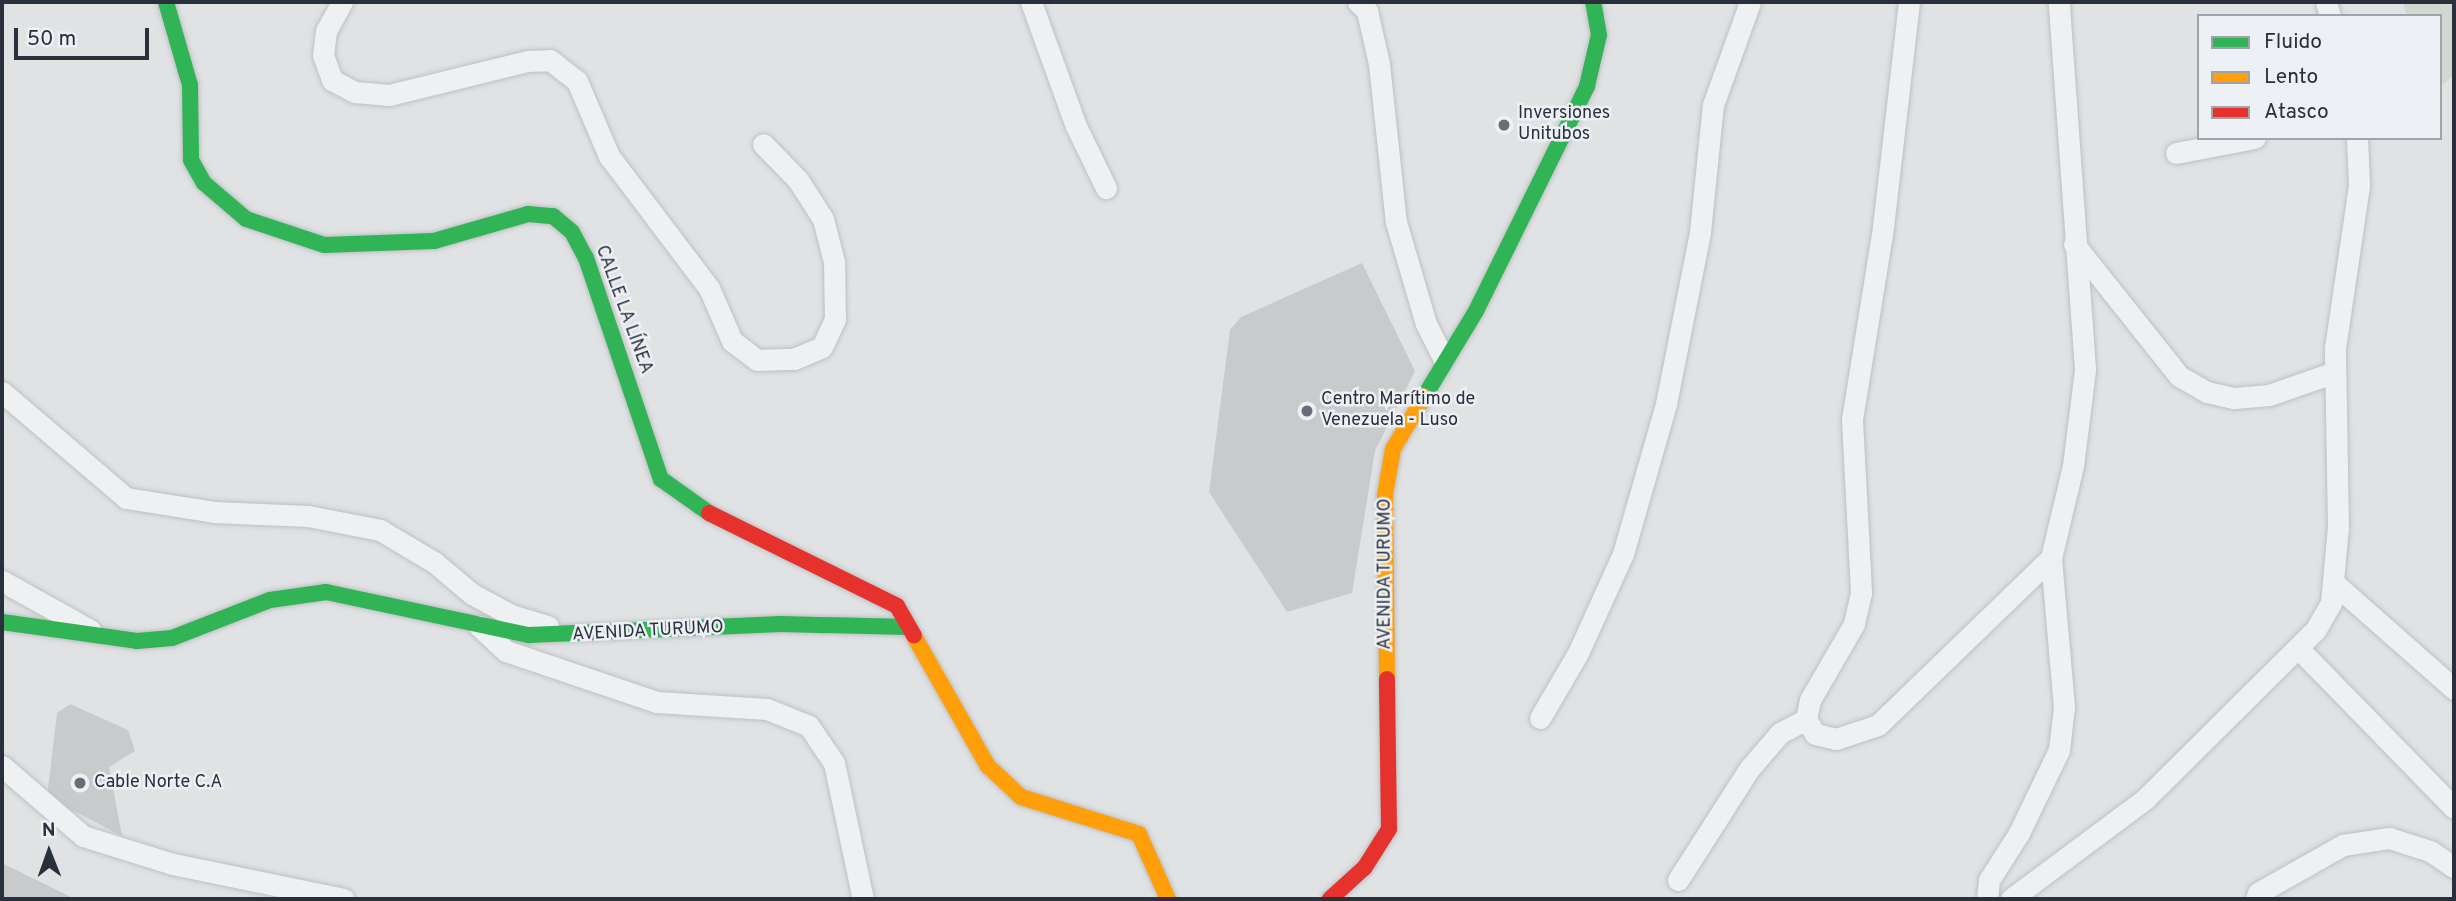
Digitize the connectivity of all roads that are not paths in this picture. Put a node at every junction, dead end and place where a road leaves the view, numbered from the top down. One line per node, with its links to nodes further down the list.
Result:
1 (166, 2): 23 (street, CALLE LA LÍNEA)
2 (342, 2): 11 (street)
3 (1031, 2): 13 (street)
4 (1358, 2): 15 (street)
5 (1592, 2): 15 (street, AVENIDA TURUMO)
6 (1750, 2): 28 (street)
7 (1909, 2): 29 (street)
8 (2059, 2): 14 (street)
9 (2244, 140): 12 (street)
10 (2357, 140): 16 (street)
11 (763, 144)
12 (2176, 153)
13 (1106, 188)
14 (2074, 243): 16 (street); 18 (street)
15 (1443, 358): 37 (street, AVENIDA TURUMO)
16 (2335, 372): 20 (street)
17 (2, 392): 25 (street)
18 (2051, 558): 29 (street); 38 (street)
19 (2, 581): 24 (street)
20 (2335, 584): 26 (street); 27 (street)
21 (2, 622): 24 (street, AVENIDA TURUMO)
22 (474, 622): 24 (street, AVENIDA TURUMO); 25 (street, AVENIDA TURUMO); 35 (street)
23 (908, 627): 25 (street, AVENIDA TURUMO); 36 (street)
24 (98, 634)
25 (584, 637)
26 (2298, 648): 31 (street); 39 (street)
27 (2454, 690)
28 (1541, 718)
29 (1806, 719): 33 (street)
30 (2, 766): 34 (street)
31 (2454, 808)
32 (2454, 867): 40 (street)
33 (1678, 880)
34 (343, 899)
35 (863, 899)
36 (1168, 899)
37 (1331, 899)
38 (1987, 899)
39 (2011, 899)
40 (2256, 899)

